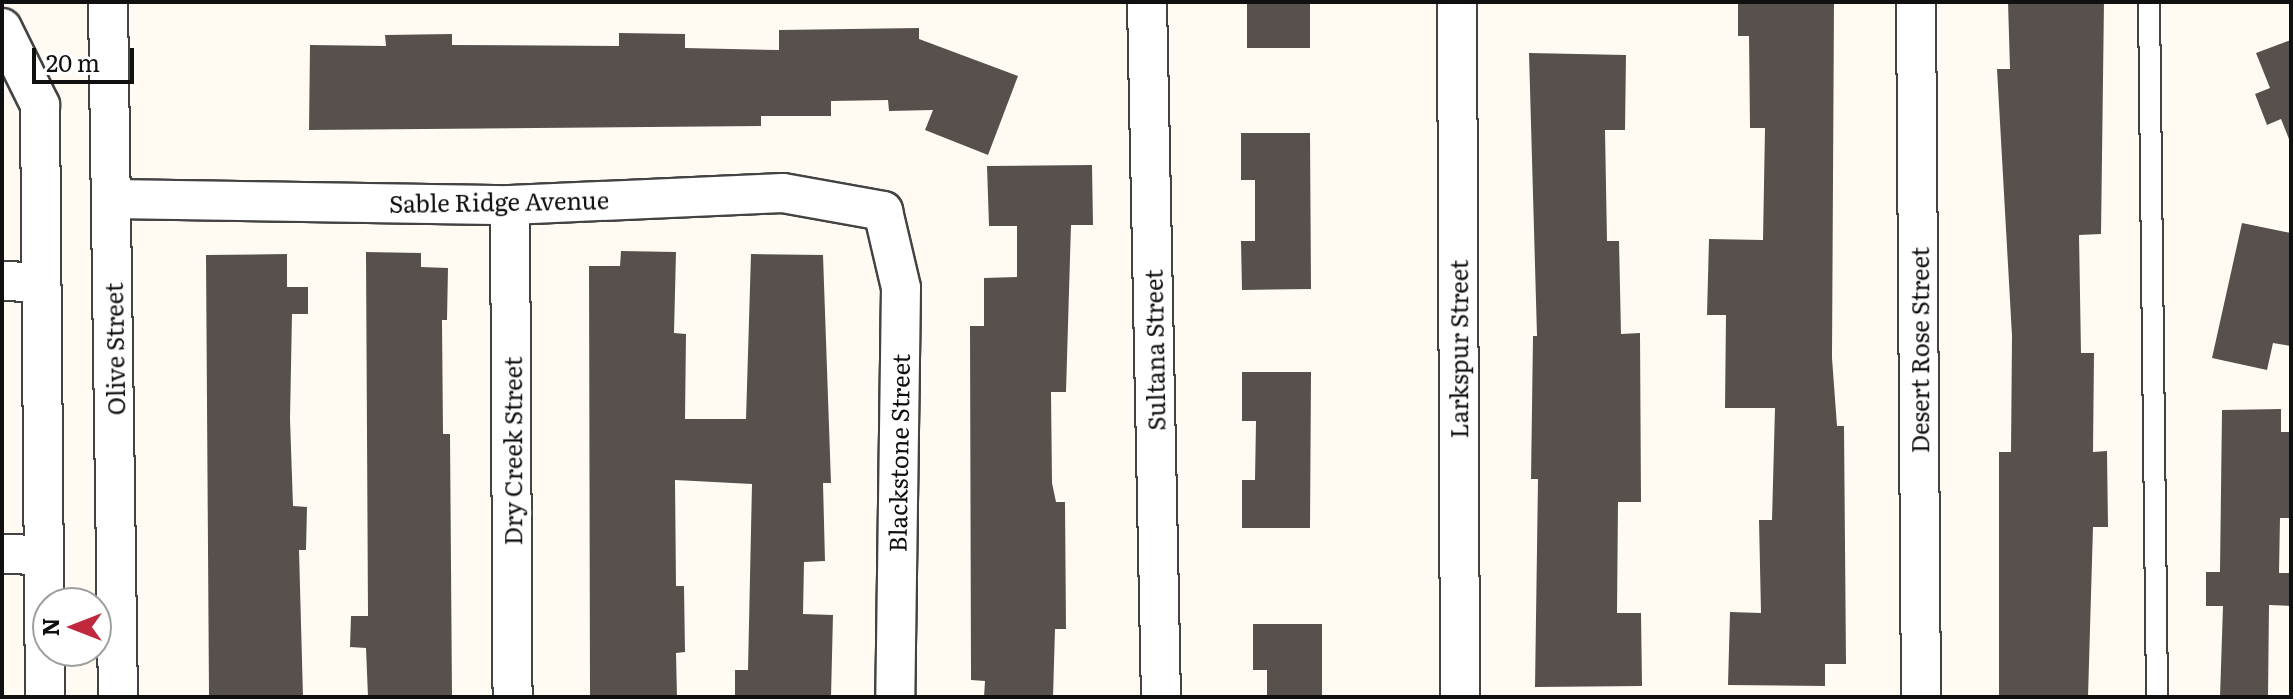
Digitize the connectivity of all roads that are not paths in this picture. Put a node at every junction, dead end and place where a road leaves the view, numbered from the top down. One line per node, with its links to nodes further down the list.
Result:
1 (108, 2): 7 (street, Olive Street)
2 (1147, 2): 17 (street, Sultana Street)
3 (1457, 2): 18 (street, Larkspur Street)
4 (1916, 2): 19 (street, Desert Rose Street)
5 (2149, 2): 20 (lane)
6 (2, 28): 10 (street)
7 (113, 199): 8 (street, Sable Ridge Avenue); 14 (street, Olive Street)
8 (510, 205): 9 (street, Sable Ridge Avenue); 15 (street, Dry Creek Street)
9 (883, 211): 16 (street, Blackstone Street)
10 (20, 281): 12 (street)
11 (2, 554): 12 (street)
12 (43, 555): 13 (street)
13 (45, 697)
14 (118, 697)
15 (513, 697)
16 (895, 697)
17 (1161, 697)
18 (1460, 697)
19 (1921, 697)
20 (2157, 697)

